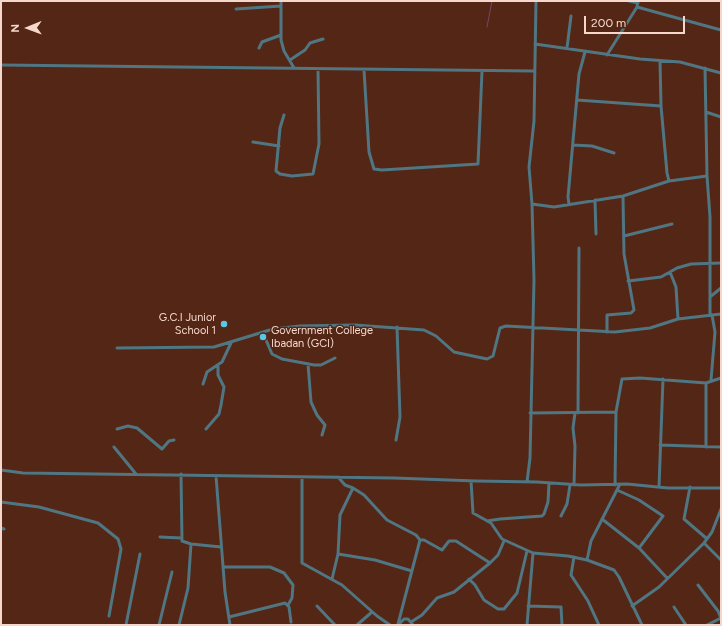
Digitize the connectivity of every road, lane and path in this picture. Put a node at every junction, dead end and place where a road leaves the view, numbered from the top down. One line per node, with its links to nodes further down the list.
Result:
1 (280, 1): 5 (street)
2 (536, 1): 11 (street)
3 (630, 1): 4 (street)
4 (638, 4): 8 (street); 15 (street)
5 (281, 6): 6 (street); 9 (street)
6 (236, 8)
7 (571, 16): 13 (street)
8 (721, 30)
9 (280, 36): 12 (street); 16 (street)
10 (323, 39): 16 (street)
11 (535, 44): 13 (street); 24 (street)
12 (259, 48)
13 (567, 48): 14 (street)
14 (585, 52): 15 (street); 26 (street)
15 (608, 55): 17 (street)
16 (290, 60): 19 (street)
17 (660, 61): 20 (street); 27 (street)
18 (1, 65): 19 (street)
19 (294, 68): 21 (street)
20 (705, 68): 25 (street); 28 (street)
21 (318, 69): 22 (street); 33 (street)
22 (364, 70): 23 (street); 23 (street)
23 (482, 71): 24 (street)
24 (534, 71): 40 (street)
25 (721, 73)
26 (577, 100): 27 (street); 32 (street)
27 (661, 106): 36 (street)
28 (706, 112): 30 (street); 35 (street)
29 (284, 115): 33 (street)
30 (721, 117)
31 (253, 142): 33 (street)
32 (573, 145): 34 (street); 38 (street)
33 (279, 146)
34 (614, 153)
35 (707, 176): 36 (street); 48 (street)
36 (669, 181): 37 (street)
37 (623, 196): 39 (street); 45 (street)
38 (568, 197): 41 (street); 42 (street)
39 (596, 200): 41 (street); 44 (street)
40 (532, 204): 42 (street); 57 (street)
41 (569, 204): 42 (street)
42 (564, 205)
43 (672, 224): 45 (street)
44 (596, 234)
45 (624, 236): 50 (street)
46 (579, 248): 58 (street)
47 (721, 263): 48 (street)
48 (710, 264): 49 (street); 52 (street)
49 (670, 272): 50 (street); 55 (street)
50 (628, 282): 59 (street)
51 (721, 288): 52 (street)
52 (710, 297): 54 (street)
53 (721, 314): 54 (street)
54 (711, 315): 55 (street); 68 (street)
55 (678, 320): 59 (street)
56 (397, 327): 57 (street); 60 (street); 78 (street)
57 (534, 328): 58 (street); 72 (street)
58 (579, 329): 59 (street); 73 (street)
59 (607, 332)
60 (263, 333): 61 (street); 64 (street)
61 (231, 343): 62 (street); 65 (street)
62 (118, 348)
63 (335, 358): 64 (street)
64 (308, 364): 76 (street)
65 (218, 366): 70 (street); 75 (street)
66 (721, 378): 68 (street)
67 (663, 379): 69 (street); 71 (street); 79 (street)
68 (711, 380): 69 (street)
69 (706, 383): 81 (street)
70 (203, 384)
71 (616, 412): 73 (street); 94 (street)
72 (530, 413): 73 (street); 90 (street)
73 (577, 413): 93 (street)
74 (117, 429): 77 (street)
75 (206, 429)
76 (322, 435)
77 (174, 440)
78 (396, 440)
79 (660, 445): 81 (street); 95 (street)
80 (114, 447): 84 (street)
81 (706, 447): 82 (street)
82 (721, 447)
83 (1, 470): 84 (street)
84 (136, 474): 85 (street)
85 (181, 474): 86 (street); 107 (street)
86 (216, 476): 87 (street); 113 (street)
87 (302, 477): 88 (street); 127 (street)
88 (338, 477): 89 (street); 97 (street)
89 (471, 481): 90 (street); 105 (street)
90 (527, 482): 91 (street)
91 (549, 482): 93 (street); 105 (street)
92 (620, 484): 94 (street); 95 (street); 99 (street)
93 (572, 485): 94 (street); 102 (street)
94 (614, 485)
95 (659, 487): 96 (street)
96 (690, 487): 98 (street); 108 (street)
97 (353, 488): 109 (street); 118 (street)
98 (721, 488)
99 (617, 490): 104 (street); 114 (street)
100 (1, 502): 136 (street)
101 (721, 509): 103 (street)
102 (562, 516)
103 (720, 517): 108 (street)
104 (602, 519): 114 (street); 120 (street)
105 (487, 521): 110 (street)
106 (160, 537): 107 (street)
107 (181, 538): 112 (street)
108 (706, 538): 111 (street)
109 (420, 540): 122 (street); 124 (street)
110 (504, 541): 115 (street); 122 (street)
111 (704, 543): 121 (street); 126 (street)
112 (191, 544): 113 (street); 143 (street)
113 (221, 547): 123 (street)
114 (639, 548): 126 (street)
115 (527, 551): 116 (street); 128 (street)
116 (533, 552): 119 (street); 132 (street)
117 (140, 554): 141 (street)
118 (338, 554): 124 (street); 127 (street)
119 (574, 557): 120 (street); 151 (street)
120 (587, 560): 133 (street)
121 (721, 560)
122 (490, 563): 128 (street)
123 (223, 567): 130 (street); 137 (street)
124 (412, 571): 148 (street)
125 (172, 572): 142 (street)
126 (668, 578): 133 (street)
127 (332, 579): 135 (street)
128 (469, 579): 140 (street)
129 (698, 585): 138 (street)
130 (288, 605): 137 (street); 139 (street)
131 (317, 606): 145 (street)
132 (528, 606): 149 (street); 150 (street)
133 (632, 606): 152 (street)
134 (674, 607): 153 (street)
135 (372, 612): 146 (street); 147 (street)
136 (109, 616)
137 (229, 617): 144 (street)
138 (721, 618): 154 (street)
139 (290, 622)
140 (412, 624): 148 (street)
141 (126, 625)
142 (159, 625)
143 (179, 625)
144 (230, 625)
145 (335, 625)
146 (357, 625)
147 (390, 625)
148 (398, 625)
149 (526, 625)
150 (562, 625)
151 (599, 625)
152 (642, 625)
153 (686, 625)
154 (708, 625)

